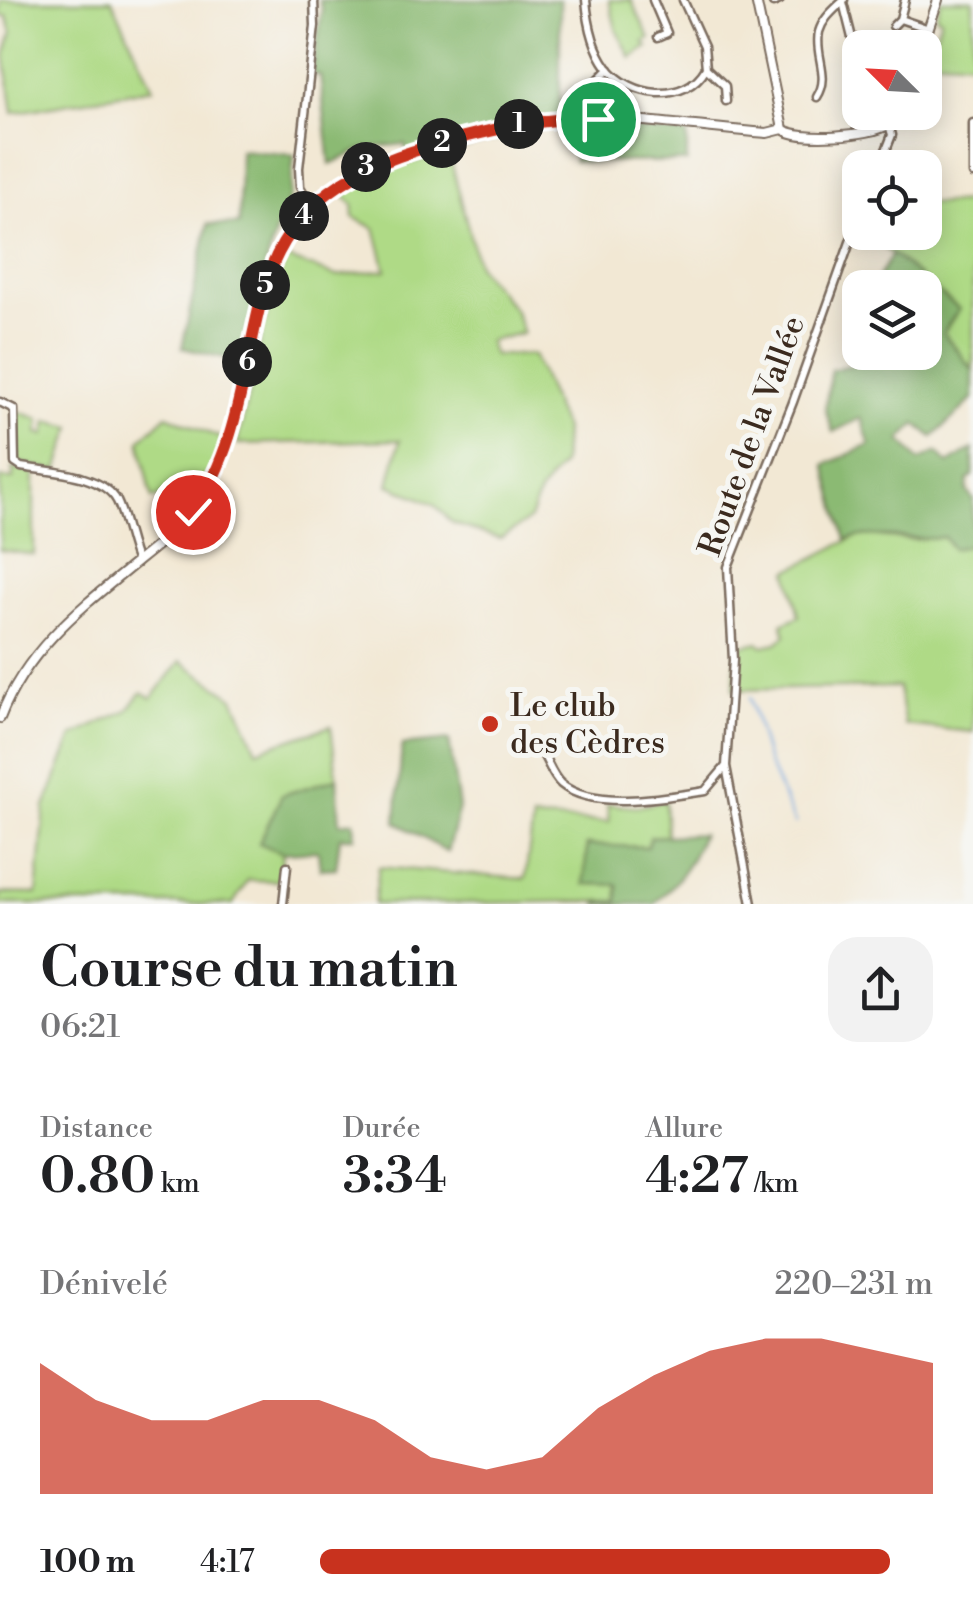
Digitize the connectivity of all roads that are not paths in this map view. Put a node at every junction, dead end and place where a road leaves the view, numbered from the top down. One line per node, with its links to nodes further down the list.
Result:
1 (314, 0): 24 (street)
2 (586, 0): 15 (street)
3 (653, 0): 13 (street)
4 (683, 0): 14 (street)
5 (756, 0): 20 (street)
6 (905, 0): 9 (street)
7 (938, 0): 11 (street)
8 (844, 1): 12 (street); 17 (street)
9 (900, 18): 10 (street); 11 (street)
10 (893, 26)
11 (928, 29)
12 (850, 30)
13 (658, 37)
14 (706, 68): 15 (street); 18 (street)
15 (609, 70): 16 (street)
16 (585, 93)
17 (817, 98)
18 (726, 101)
19 (973, 123): 22 (street)
20 (782, 129): 21 (street); 24 (street)
21 (870, 130)
22 (972, 165): 23 (street)
23 (973, 174)
24 (312, 206): 27 (street)
25 (846, 250): 30 (street, Route de la Vallée)
26 (0, 402): 27 (street)
27 (137, 562): 28 (street)
28 (0, 716)
29 (544, 756): 30 (street)
30 (726, 766): 33 (street, Route de la Vallée)
31 (287, 866): 32 (street)
32 (284, 904)
33 (752, 904)

